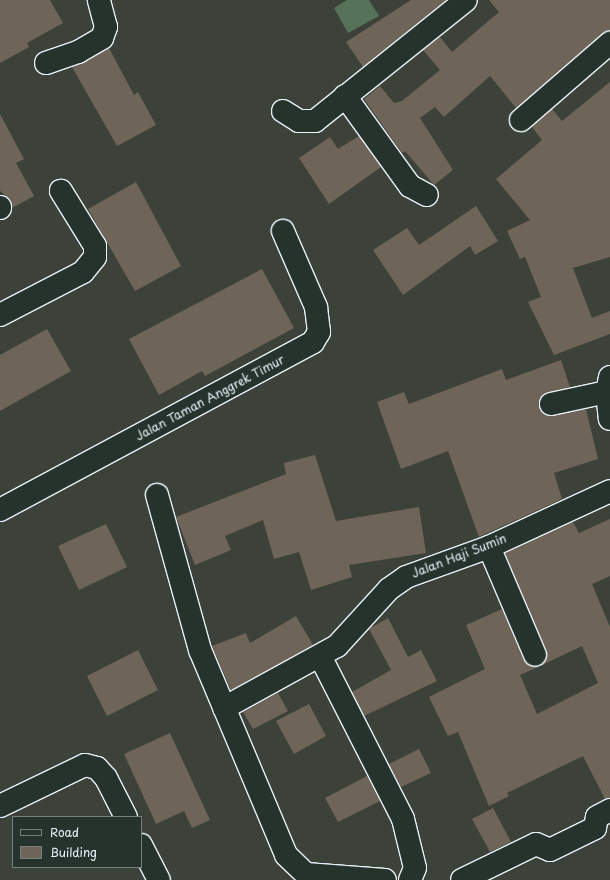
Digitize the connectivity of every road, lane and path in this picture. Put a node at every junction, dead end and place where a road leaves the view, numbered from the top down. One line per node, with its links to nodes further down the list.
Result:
1 (99, 0): 4 (street)
2 (461, 2): 5 (street)
3 (610, 43): 7 (street)
4 (46, 63)
5 (345, 96): 6 (street); 9 (street)
6 (283, 111)
7 (521, 120)
8 (61, 191): 11 (street)
9 (427, 195)
10 (283, 231): 17 (street, Jalan Taman Anggrek Timur)
11 (0, 315)
12 (609, 384): 13 (street); 14 (street)
13 (551, 404)
14 (610, 419)
15 (610, 491): 18 (street, Jalan Haji Sumin)
16 (157, 495): 21 (street)
17 (0, 510)
18 (489, 547): 19 (street); 20 (street, Jalan Haji Sumin)
19 (535, 655)
20 (320, 656): 21 (street, Jalan Haji Sumin); 29 (street)
21 (224, 708): 26 (street)
22 (0, 806): 24 (street)
23 (610, 810): 30 (street)
24 (125, 816)
25 (142, 847): 27 (street)
26 (317, 878): 28 (street)
27 (159, 880)
28 (385, 880)
29 (410, 880)
30 (462, 880)

